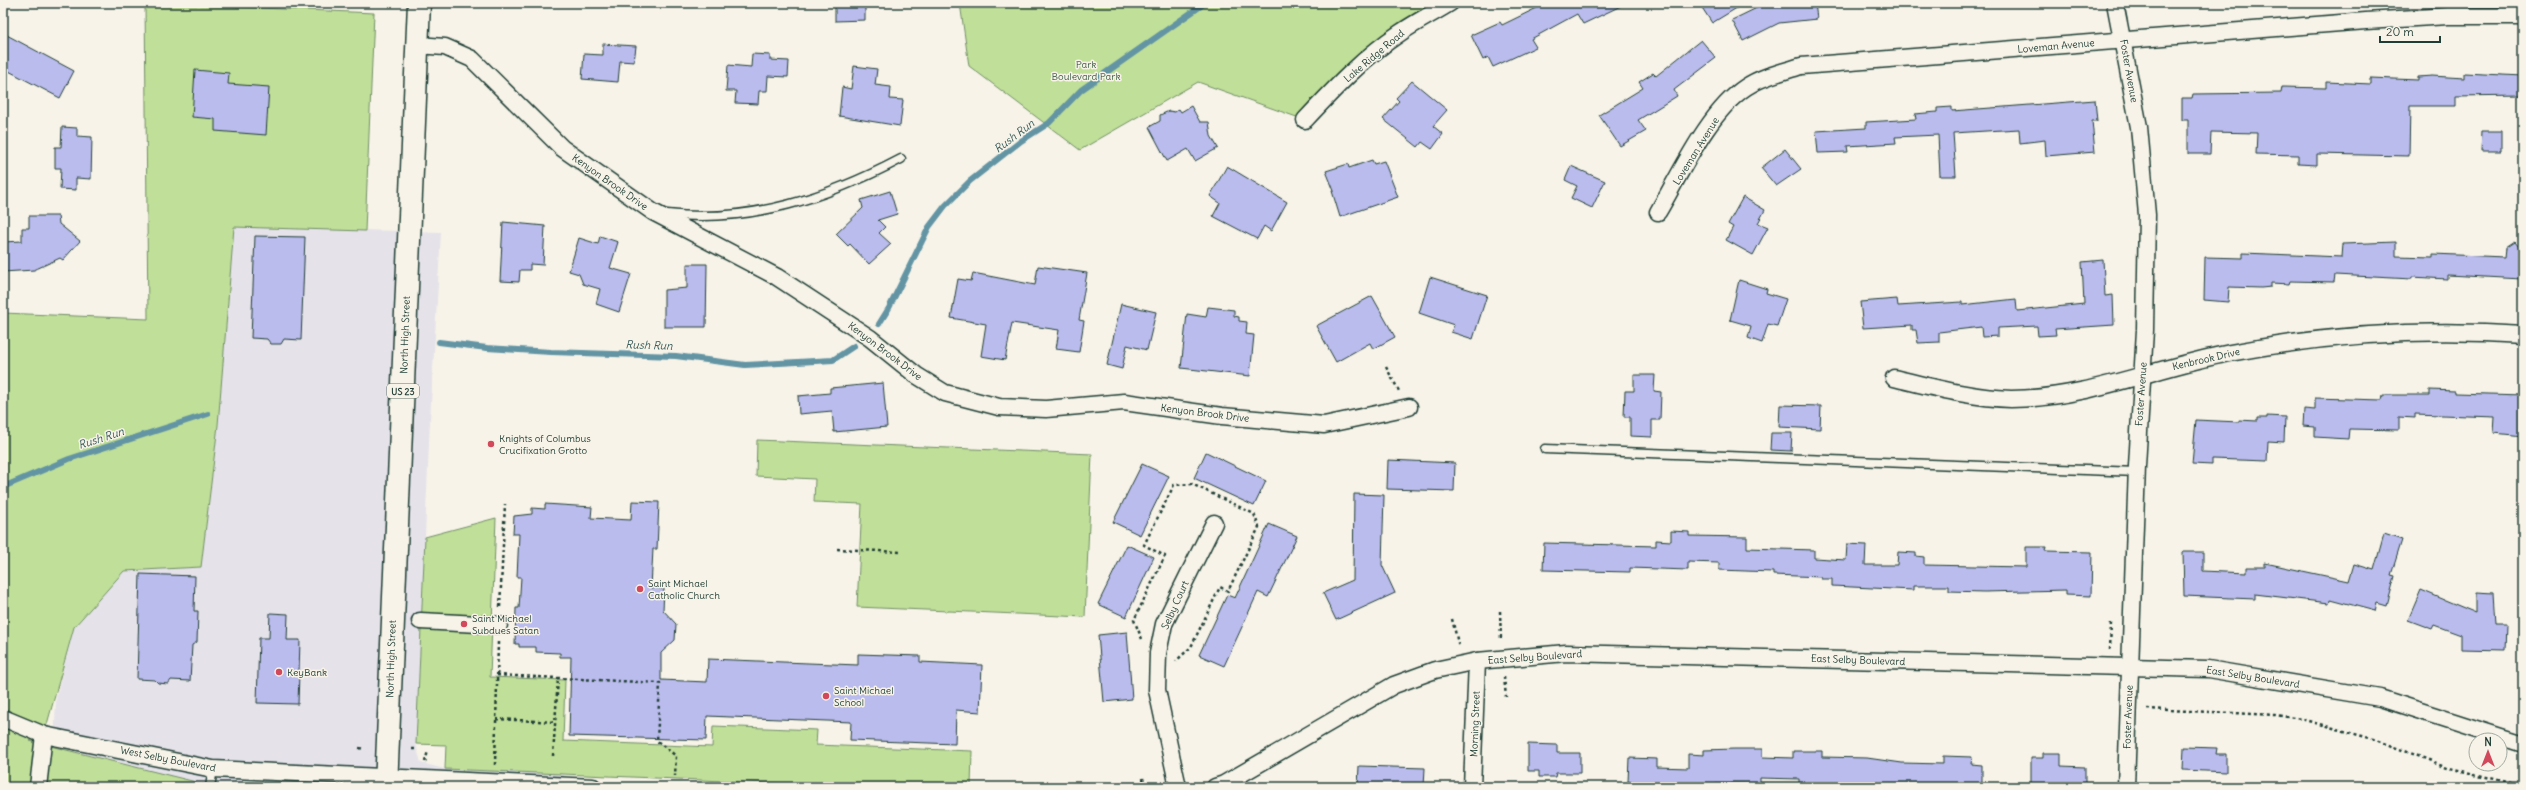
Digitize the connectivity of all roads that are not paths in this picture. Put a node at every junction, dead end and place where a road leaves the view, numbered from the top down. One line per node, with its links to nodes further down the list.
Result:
1 (419, 3): 6 (main road, North High Street / US 23)
2 (1450, 3): 7 (street, Lake Ridge Road)
3 (2115, 3): 5 (street, Foster Avenue)
4 (2523, 16): 5 (street, Loveman Avenue)
5 (2123, 40): 10 (street, Loveman Avenue); 12 (street, Foster Avenue)
6 (417, 45): 9 (street, Kenyon Brook Drive); 26 (main road, North High Street / US 23)
7 (1305, 120)
8 (901, 159): 9 (lane)
9 (653, 212): 14 (street, Kenyon Brook Drive)
10 (1658, 212)
11 (2523, 335): 12 (street, Kenbrook Drive)
12 (2143, 375): 13 (street, Kenbrook Drive); 16 (street, Foster Avenue)
13 (1894, 378)
14 (1408, 407)
15 (1545, 450): 16 (lane)
16 (2136, 472): 21 (street, Foster Avenue)
17 (1214, 523): 31 (street, Selby Court)
18 (420, 622): 19 (street)
19 (499, 626)
20 (1477, 661): 21 (street, East Selby Boulevard); 32 (street, East Selby Boulevard); 33 (street, Morning Street)
21 (2130, 667): 24 (street, East Selby Boulevard); 34 (street, Foster Avenue)
22 (3, 718): 23 (street, West Selby Boulevard)
23 (44, 735): 25 (street, West Selby Boulevard); 28 (street)
24 (2523, 744)
25 (213, 769): 26 (street, West Selby Boulevard); 29 (lane)
26 (386, 783): 27 (street)
27 (565, 786): 30 (street)
28 (38, 787)
29 (210, 787)
30 (593, 787)
31 (1178, 787)
32 (1215, 787)
33 (1472, 787)
34 (2126, 787)

